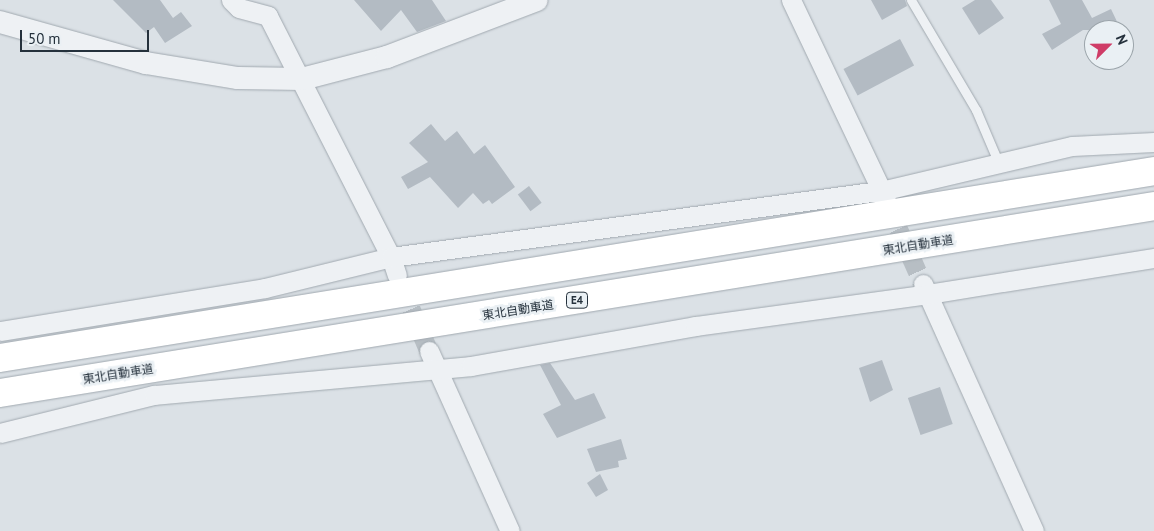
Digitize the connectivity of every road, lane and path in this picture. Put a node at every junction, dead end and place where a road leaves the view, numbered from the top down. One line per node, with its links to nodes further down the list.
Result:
1 (231, 0): 6 (street)
2 (537, 0): 6 (street)
3 (791, 0): 10 (street)
4 (911, 0): 8 (lane)
5 (0, 22): 6 (street)
6 (302, 79): 12 (street)
7 (1154, 142): 8 (street)
8 (1000, 164): 10 (street)
9 (1154, 171): 18 (highway)
10 (884, 196): 12 (street)
11 (1154, 206): 20 (highway, 東北自動車道 / E4)
12 (391, 257): 14 (street); 16 (street)
13 (1154, 258): 15 (street)
14 (397, 275)
15 (926, 289): 19 (street); 23 (street)
16 (0, 331)
17 (429, 351): 19 (street)
18 (0, 358)
19 (438, 368): 21 (street); 22 (street)
20 (0, 393)
21 (0, 433)
22 (510, 531)
23 (1034, 531)

